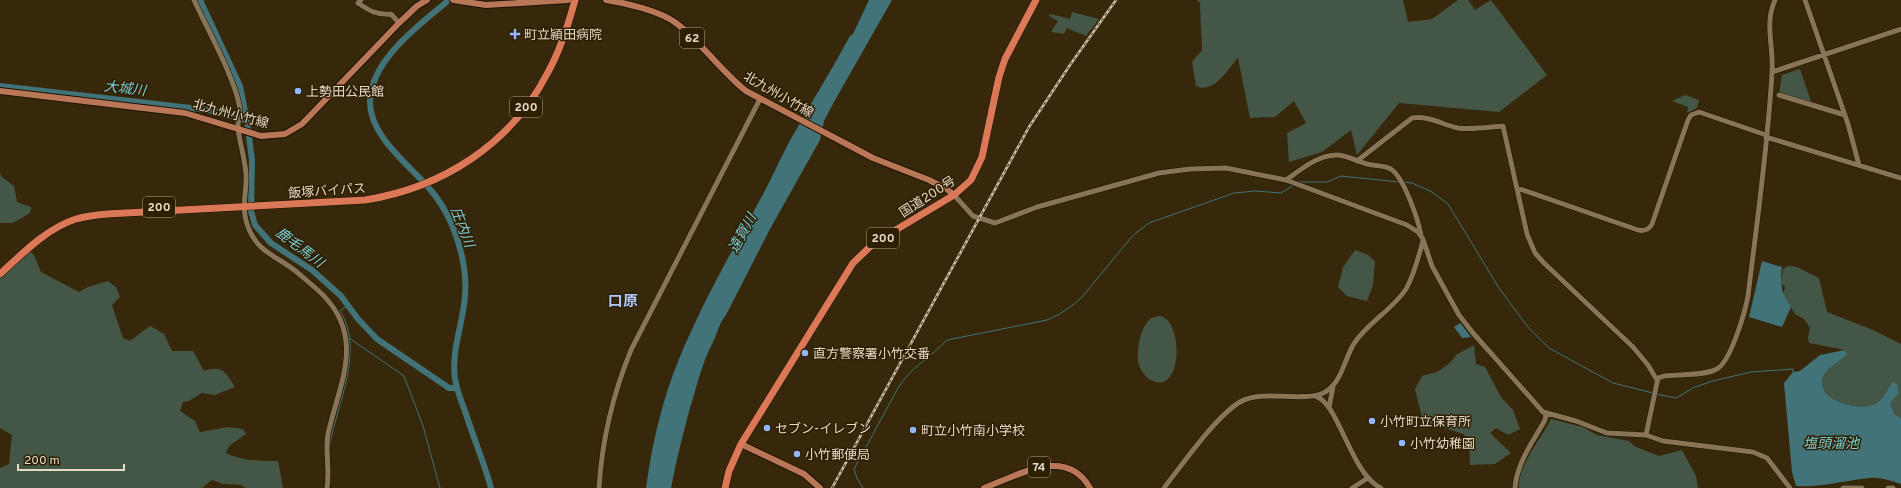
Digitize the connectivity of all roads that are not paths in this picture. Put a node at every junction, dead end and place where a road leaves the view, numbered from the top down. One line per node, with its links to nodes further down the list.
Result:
1 (194, 0): 20 (street)
2 (361, 0): 12 (street)
3 (428, 0): 12 (main road, 北九州小竹線)
4 (453, 0): 5 (main road)
5 (569, 0): 24 (highway, 200)
6 (575, 0): 24 (highway, 200)
7 (606, 0): 11 (main road, 北九州小竹線 / 62)
8 (1036, 0): 28 (highway, 国道200号 / 200)
9 (1775, 0): 15 (street)
10 (1805, 0): 14 (street)
11 (614, 1): 18 (main road, 北九州小竹線 / 62)
12 (399, 23): 20 (main road, 北九州小竹線)
13 (1901, 29): 14 (street)
14 (1824, 56): 15 (street); 19 (street)
15 (1772, 72): 21 (street)
16 (0, 91): 20 (main road, 北九州小竹線)
17 (1779, 95): 19 (street)
18 (761, 99): 28 (main road, 北九州小竹線 / 62); 43 (street)
19 (1845, 115): 23 (street)
20 (239, 129): 29 (street)
21 (1766, 136): 23 (street); 27 (street); 34 (street)
22 (1357, 161): 26 (street); 27 (street); 31 (street)
23 (1859, 165): 25 (street)
24 (433, 178): 29 (highway, 200)
25 (1901, 178)
26 (1286, 180): 28 (street); 31 (street)
27 (1517, 188): 34 (street)
28 (954, 194): 40 (highway, 国道200号 / 200)
29 (245, 205): 30 (highway, 200); 42 (street)
30 (53, 227): 32 (highway, 200); 33 (highway, 200)
31 (1422, 238): 35 (street); 38 (street)
32 (0, 269)
33 (0, 274)
34 (1657, 380): 39 (street)
35 (1333, 386): 36 (street); 37 (street)
36 (1315, 396): 37 (street); 48 (street)
37 (1329, 408): 41 (street)
38 (1546, 413): 39 (street); 51 (street)
39 (1646, 435): 52 (street)
40 (741, 444): 44 (highway, 国道200号 / 200); 45 (main road)
41 (1368, 478): 49 (street); 50 (street)
42 (327, 488)
43 (599, 488)
44 (725, 488)
45 (820, 488)
46 (984, 488): 47 (main road, 74)
47 (1090, 488)
48 (1164, 488)
49 (1352, 488)
50 (1381, 488)
51 (1515, 488)
52 (1790, 488)
53 (1843, 488): 54 (street)
54 (1862, 488)
55 (1888, 488): 56 (street)
56 (1893, 488)

